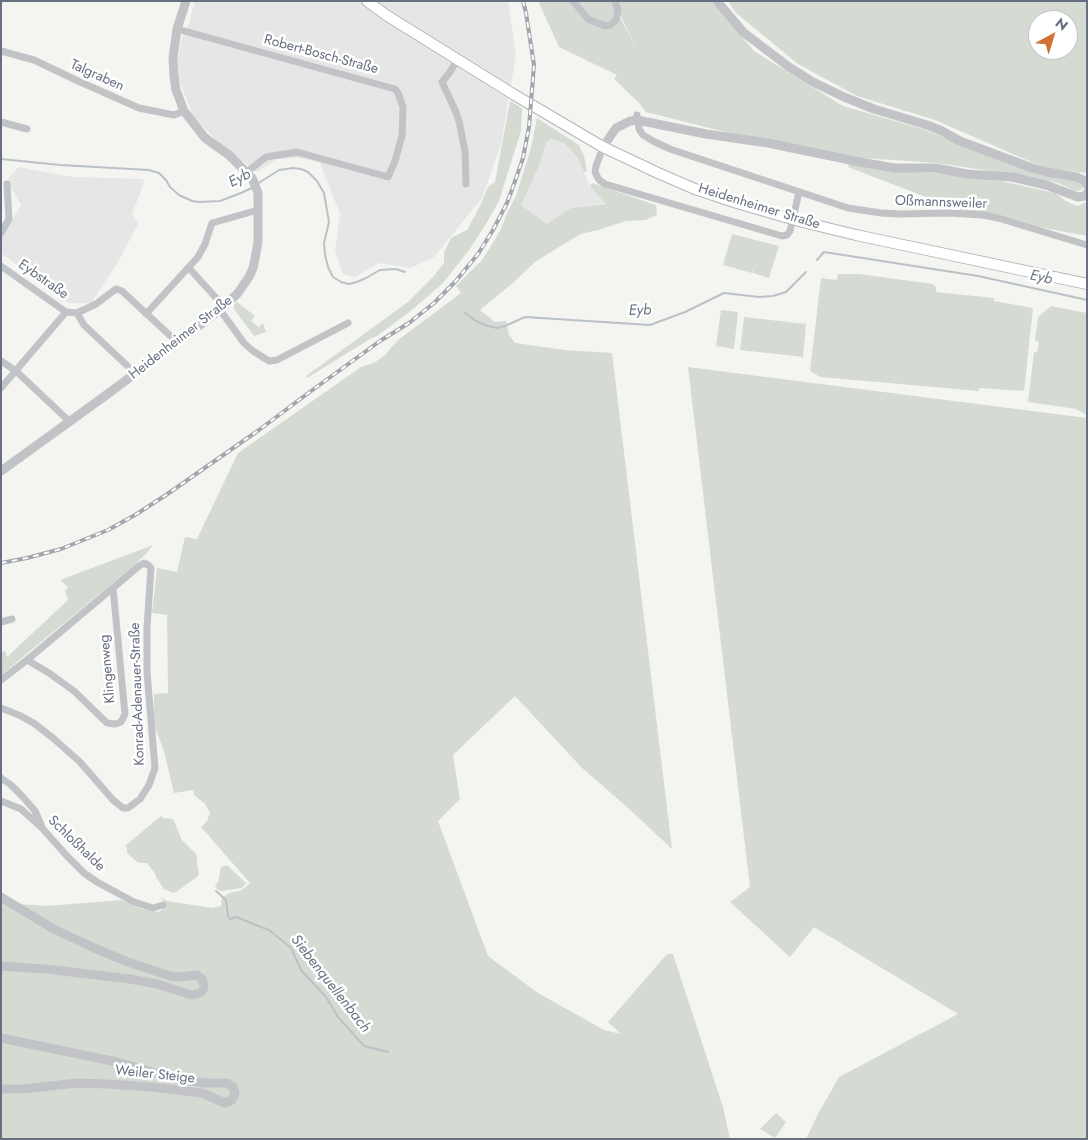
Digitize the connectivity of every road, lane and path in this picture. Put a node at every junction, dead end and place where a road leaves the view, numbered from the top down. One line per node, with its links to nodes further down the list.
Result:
1 (186, 1): 6 (street, Heidenheimer Straße)
2 (366, 1): 8 (main road, Heidenheimer Straße)
3 (573, 1): 4 (street)
4 (615, 1)
5 (717, 1): 17 (street)
6 (177, 29): 9 (street, Heidenheimer Straße); 14 (street, Robert-Bosch-Straße)
7 (1, 51): 9 (street, Talgraben)
8 (458, 60): 13 (main road, Heidenheimer Straße); 16 (street)
9 (184, 111): 14 (street, Heidenheimer Straße)
10 (637, 118): 13 (street); 18 (street, Heidenheimer Straße); 19 (street)
11 (1, 122): 12 (street)
12 (27, 129)
13 (602, 148): 18 (street); 26 (main road, Heidenheimer Straße, bridge)
14 (249, 175): 20 (street, Heidenheimer Straße)
15 (7, 184): 22 (street)
16 (466, 184)
17 (1087, 184)
18 (799, 192): 21 (street, Heidenheimer Straße)
19 (1087, 193)
20 (258, 210): 25 (street); 27 (street, Heidenheimer Straße)
21 (881, 213): 23 (street, Oßmannsweiler)
22 (1, 233)
23 (1087, 245)
24 (1, 266): 28 (street, Eybstraße)
25 (189, 268): 27 (street); 30 (street)
26 (1087, 284)
27 (219, 305): 31 (street); 32 (street, Heidenheimer Straße)
28 (66, 312): 29 (street, Eybstraße); 34 (street)
29 (77, 313): 30 (street); 35 (street, Eybstraße)
30 (146, 314): 32 (street)
31 (348, 323)
32 (176, 342): 35 (street, Heidenheimer Straße)
33 (1, 360): 34 (street)
34 (16, 371): 36 (street); 37 (street)
35 (135, 374): 37 (street, Heidenheimer Straße)
36 (1, 388)
37 (70, 422): 38 (street, Heidenheimer Straße)
38 (1, 471)
39 (113, 588): 42 (street, Konrad-Adenauer-Straße); 42 (street, Klingenweg); 44 (street, Konrad-Adenauer-Straße)
40 (12, 618): 41 (street)
41 (1, 622)
42 (27, 660): 43 (street, Konrad-Adenauer-Straße)
43 (1, 680)
44 (1, 708)
45 (1, 778): 47 (street)
46 (1, 801): 47 (street, Schloßhalde)
47 (42, 828): 49 (street, Schloßhalde)
48 (1, 897): 50 (street)
49 (163, 905)
50 (1, 966)
51 (1, 1038): 52 (street, Weiler Steige)
52 (1, 1089)

